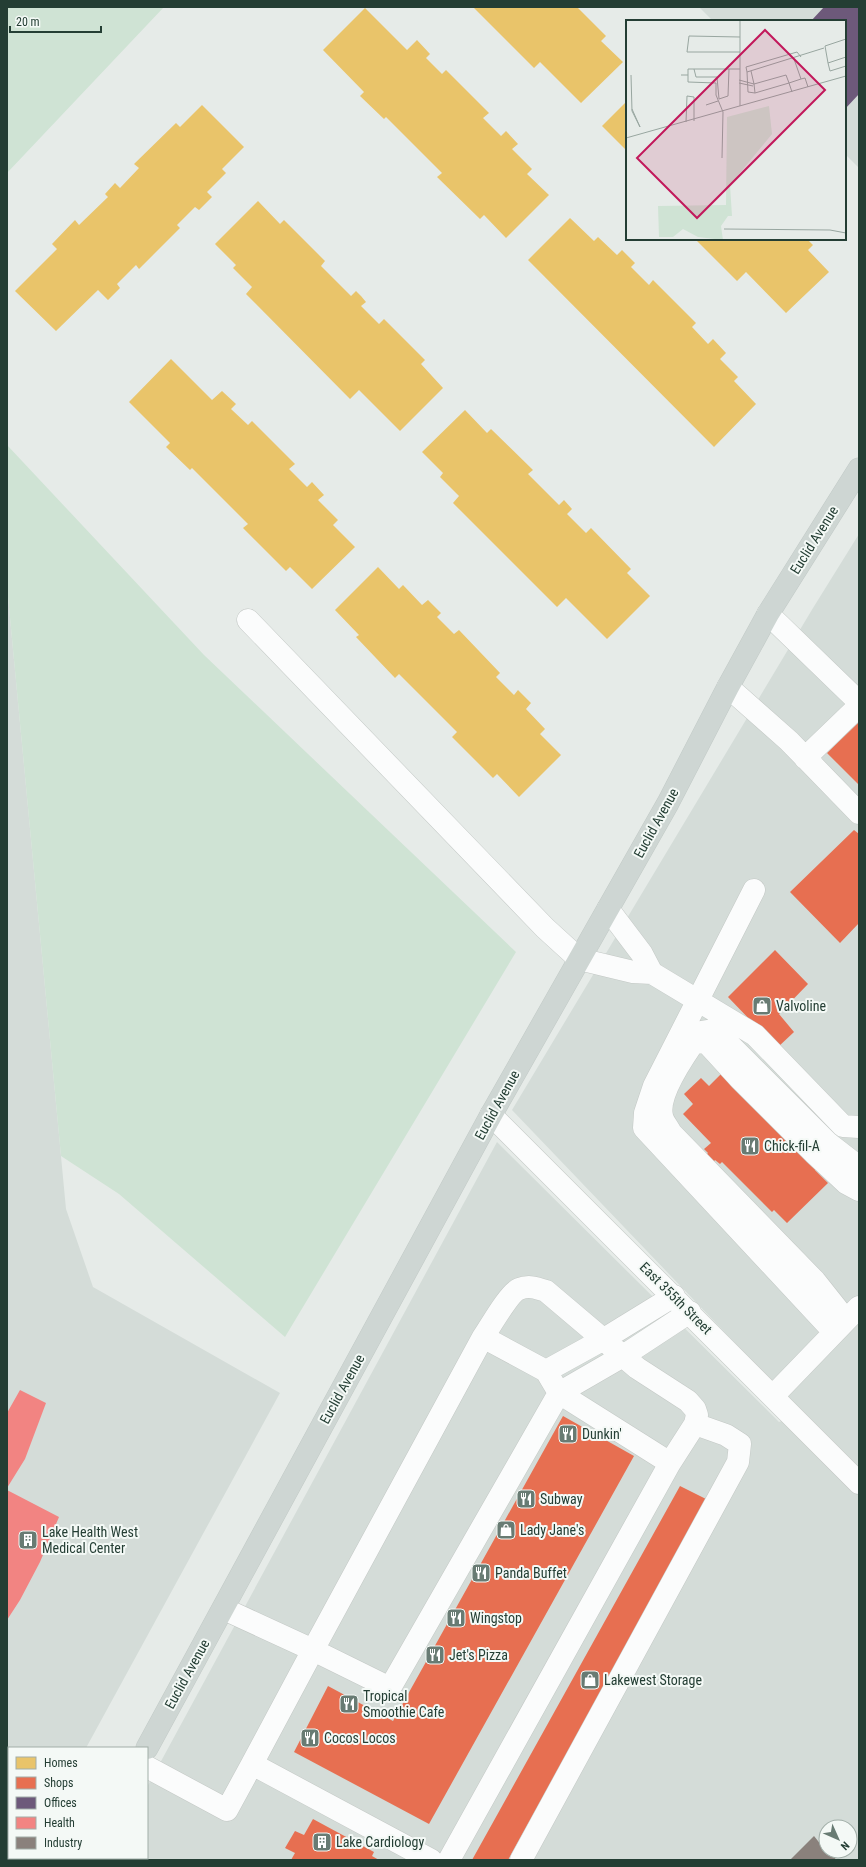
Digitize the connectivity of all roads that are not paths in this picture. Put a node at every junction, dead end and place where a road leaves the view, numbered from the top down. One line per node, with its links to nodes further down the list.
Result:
1 (859, 469): 2 (main road, Euclid Avenue)
2 (768, 614): 4 (main road, Euclid Avenue); 5 (street)
3 (248, 620): 11 (street)
4 (728, 687): 7 (street); 10 (main road, Euclid Avenue)
5 (859, 702)
6 (859, 706): 7 (street)
7 (805, 758): 8 (street)
8 (859, 813)
9 (754, 890): 13 (street)
10 (608, 909): 11 (main road, Euclid Avenue); 12 (street)
11 (580, 959): 12 (street); 16 (main road, Euclid Avenue)
12 (652, 973): 13 (street)
13 (698, 1000): 15 (street); 17 (street)
14 (694, 1042): 15 (street); 18 (street); 19 (street); 22 (street)
15 (673, 1050): 22 (street)
16 (491, 1115): 20 (street, East 355th Street); 32 (main road, Euclid Avenue)
17 (859, 1127)
18 (859, 1167)
19 (859, 1190)
20 (674, 1296): 21 (street, East 355th Street); 24 (street)
21 (690, 1312): 25 (street); 28 (street, East 355th Street)
22 (846, 1320): 28 (street)
23 (483, 1337): 24 (street); 26 (street); 33 (street)
24 (604, 1339): 25 (street); 26 (street)
25 (623, 1356): 27 (street); 29 (street)
26 (546, 1371): 27 (street)
27 (560, 1393): 30 (street); 33 (street)
28 (773, 1396): 31 (street, East 355th Street)
29 (695, 1424): 30 (street); 39 (street)
30 (670, 1463): 38 (street)
31 (859, 1483)
32 (224, 1609): 33 (street); 34 (main road, Euclid Avenue)
33 (313, 1650): 35 (street)
34 (147, 1747)
35 (252, 1764): 36 (street); 37 (street)
36 (148, 1768)
37 (431, 1860)
38 (449, 1860)
39 (521, 1860)

